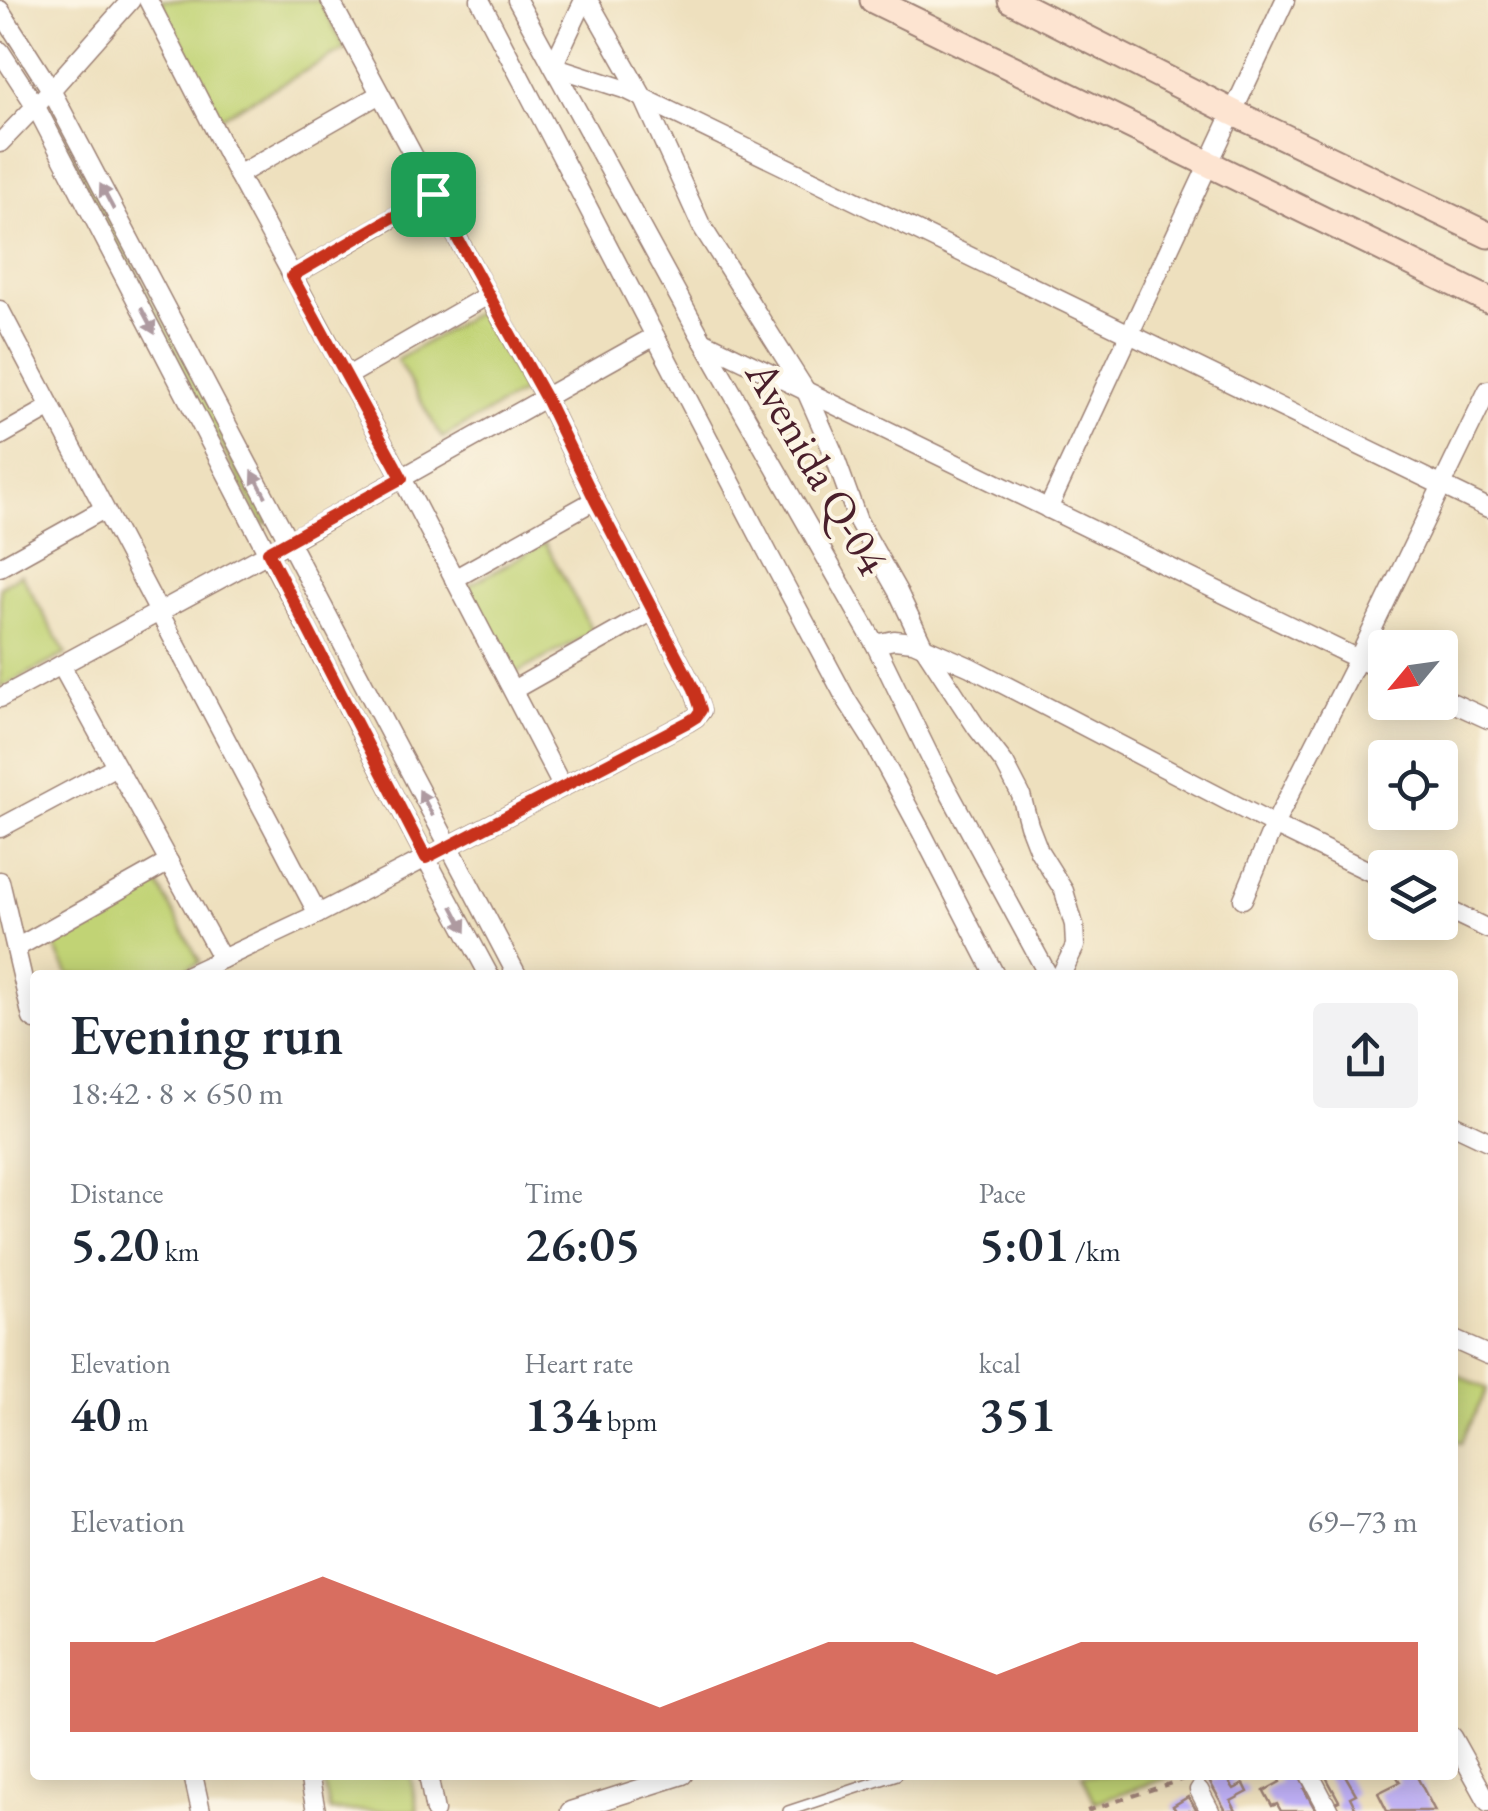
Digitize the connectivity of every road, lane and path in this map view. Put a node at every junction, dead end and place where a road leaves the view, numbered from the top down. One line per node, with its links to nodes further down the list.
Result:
1 (132, 0): 13 (street)
2 (148, 0): 20 (street)
3 (330, 0): 14 (street)
4 (480, 0): 28 (street)
5 (517, 0): 12 (street, Avenida Q-04)
6 (586, 0): 12 (street); 15 (street)
7 (873, 0): 19 (street)
8 (1011, 0): 17 (street)
9 (1284, 0): 17 (street)
10 (0, 10): 13 (street)
11 (0, 52): 16 (street)
12 (552, 66): 15 (street); 29 (street, Avenida Q-04)
13 (51, 90): 16 (street); 42 (street, one-way to 13)
14 (380, 94): 20 (street); 21 (street)
15 (642, 97): 27 (street); 32 (street)
16 (35, 106): 18 (street); 43 (street, one-way to 43)
17 (1232, 112): 19 (street); 22 (street)
18 (0, 143)
19 (1208, 164): 25 (street); 27 (street)
20 (238, 175): 23 (street)
21 (433, 194): 23 (street); 24 (street)
22 (1488, 235)
23 (292, 276): 30 (street)
24 (488, 296): 30 (street); 33 (street)
25 (1488, 300)
26 (0, 310): 34 (street)
27 (1129, 334): 37 (street); 41 (street)
28 (655, 336): 33 (street); 76 (street)
29 (702, 340): 32 (street); 48 (street, Avenida Q-04)
30 (346, 377): 36 (street)
31 (1488, 390): 37 (street)
32 (806, 391): 41 (street); 49 (street)
33 (545, 397): 36 (street); 38 (street)
34 (51, 407): 35 (street); 40 (street)
35 (0, 436)
36 (402, 478): 42 (street); 45 (street)
37 (1442, 486): 39 (street); 50 (street)
38 (595, 500): 45 (street); 46 (street)
39 (1488, 508)
40 (104, 509): 44 (street); 47 (street)
41 (1048, 509): 50 (street)
42 (289, 541): 43 (street); 61 (street, one-way to 42)
43 (268, 552): 47 (street); 62 (street)
44 (0, 567)
45 (454, 579): 53 (street)
46 (654, 611): 53 (street); 58 (street)
47 (159, 612): 52 (street); 67 (street)
48 (875, 644): 49 (street); 77 (street, Avenida Q-04)
49 (924, 646): 59 (street); 78 (street)
50 (1358, 660): 51 (street); 59 (street)
51 (1368, 664)
52 (61, 665): 54 (street); 57 (street)
53 (512, 690): 58 (street)
54 (0, 698)
55 (1458, 705): 56 (street)
56 (1488, 719)
57 (116, 766): 60 (street); 63 (street)
58 (562, 786): 61 (street)
59 (1274, 825): 64 (street); 66 (street)
60 (0, 828)
61 (449, 846): 62 (street); 71 (street)
62 (426, 858): 67 (street); 73 (street, one-way to 73)
63 (168, 862): 70 (street); 72 (street)
64 (1368, 871)
65 (0, 881): 70 (street)
66 (1243, 899)
67 (318, 914): 72 (street)
68 (1458, 915): 69 (street)
69 (1488, 929)
70 (16, 948): 79 (street)
71 (504, 951): 73 (street); 75 (street)
72 (222, 959): 74 (street)
73 (481, 969)
74 (199, 970)
75 (514, 970)
76 (992, 970)
77 (1045, 970)
78 (1064, 970)
79 (30, 1009)
80 (1458, 1127): 81 (street)
81 (1488, 1141)
82 (1458, 1341): 83 (street)
83 (1488, 1355)
84 (1458, 1748): 92 (street)
85 (194, 1780): 93 (street)
86 (310, 1780): 94 (street)
87 (429, 1780): 95 (street)
88 (882, 1780): 97 (lane)
89 (1313, 1780): 100 (street)
90 (644, 1781): 96 (street)
91 (1197, 1782): 98 (path); 99 (street)
92 (1488, 1802)
93 (201, 1811)
94 (316, 1811)
95 (436, 1811)
96 (570, 1811)
97 (788, 1811)
98 (1086, 1811)
99 (1210, 1811)
100 (1329, 1811)

